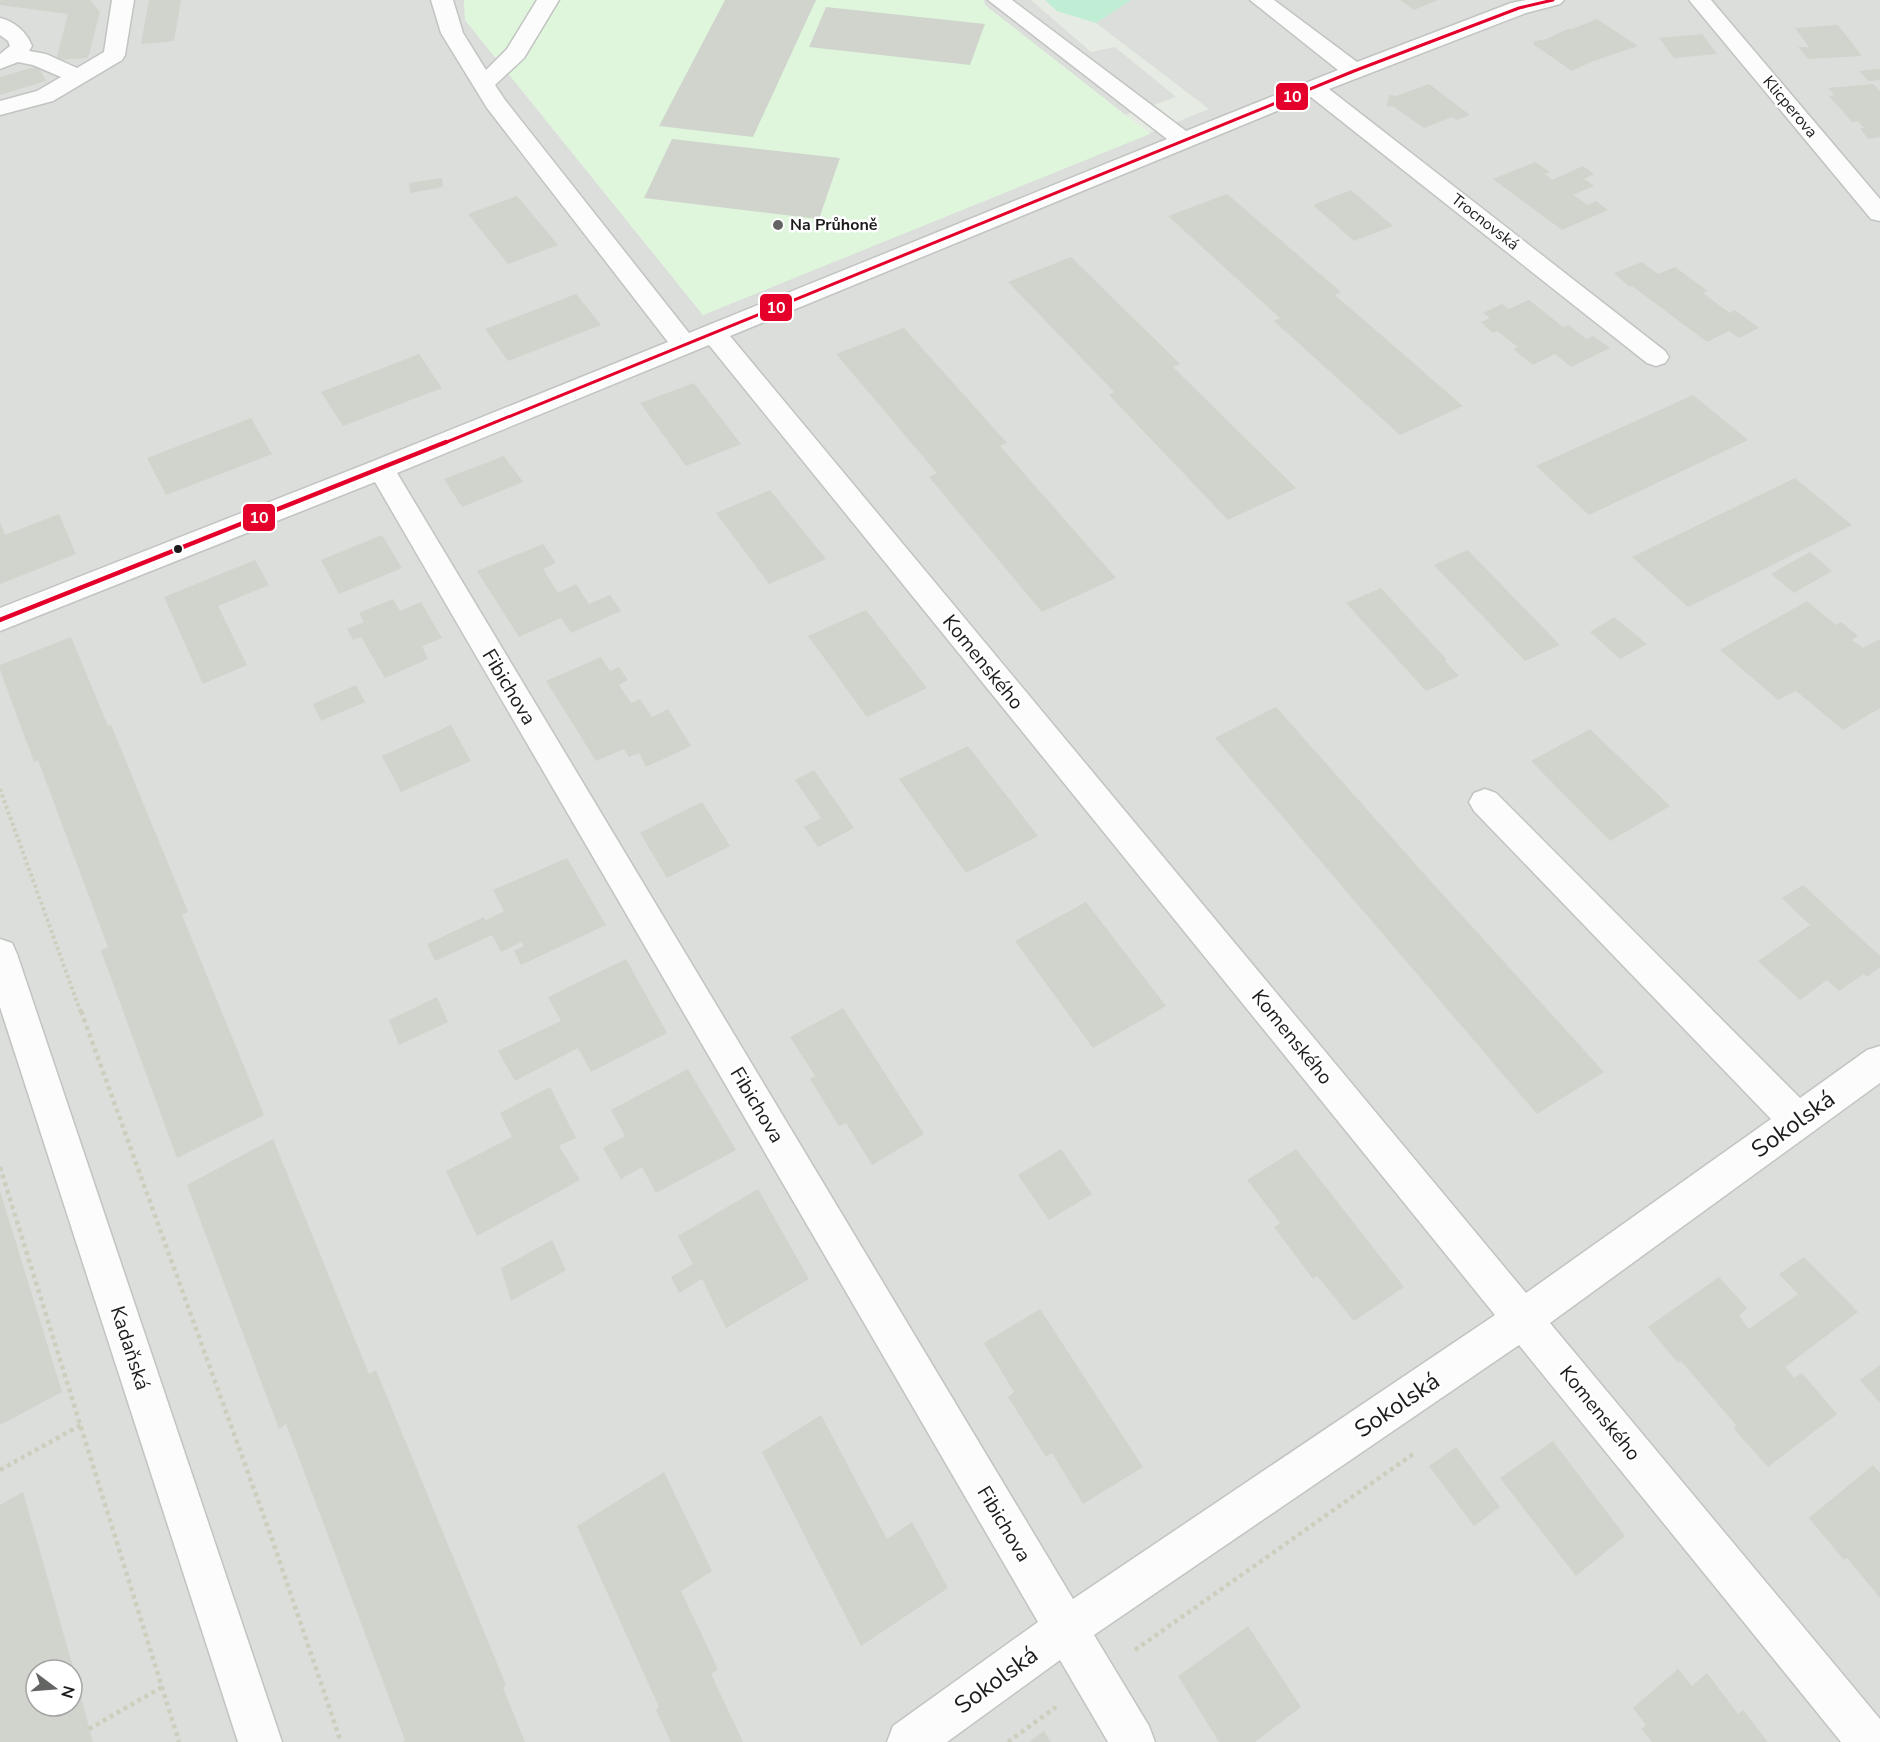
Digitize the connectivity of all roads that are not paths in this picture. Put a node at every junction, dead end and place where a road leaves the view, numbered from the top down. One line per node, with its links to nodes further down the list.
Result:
1 (123, 0): 11 (street)
2 (442, 0): 12 (street)
3 (548, 0): 12 (street)
4 (999, 0): 15 (street)
5 (1261, 0): 10 (street)
6 (1553, 0): 10 (street)
7 (1700, 0): 16 (street, Klicperova)
8 (0, 24): 9 (street)
9 (8, 58): 11 (street)
10 (1354, 71): 13 (street)
11 (78, 76): 14 (street)
12 (483, 84): 17 (street)
13 (1314, 88): 15 (street); 18 (street, Trocnovská)
14 (0, 108)
15 (1184, 141): 17 (street)
16 (1880, 213)
17 (698, 339): 19 (street); 25 (street, Komenského)
18 (1656, 357)
19 (381, 469): 20 (street); 26 (street, Fibichova)
20 (0, 620)
21 (1485, 802): 24 (street)
22 (0, 954): 27 (street, Kadaňská)
23 (1880, 1062): 24 (street, Sokolská)
24 (1798, 1120): 25 (street, Sokolská)
25 (1523, 1319): 26 (street, Sokolská); 30 (street, Komenského)
26 (1066, 1629): 28 (street, Sokolská); 29 (street, Fibichova)
27 (260, 1742)
28 (909, 1742)
29 (1133, 1742)
30 (1870, 1742)

